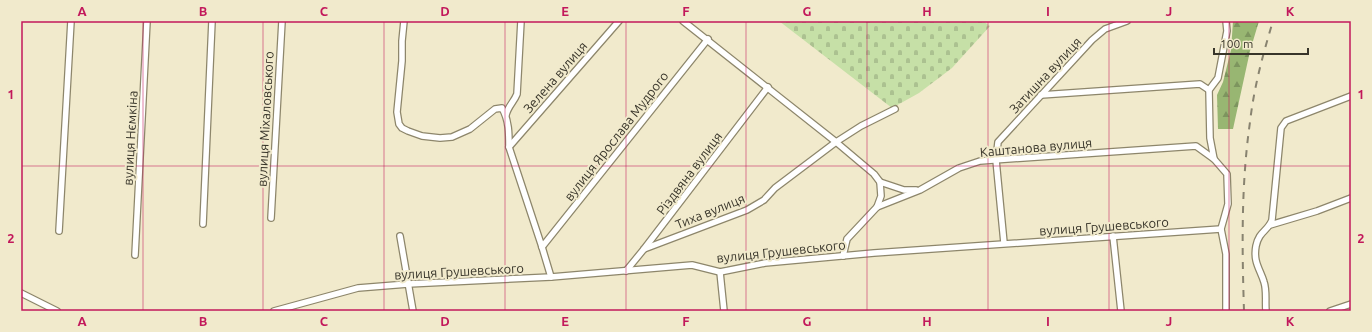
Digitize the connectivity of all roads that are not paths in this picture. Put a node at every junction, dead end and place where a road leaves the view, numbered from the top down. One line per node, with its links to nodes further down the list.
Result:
1 (71, 21): 30 (street)
2 (147, 21): 36 (street, вулиця Нємкіна)
3 (212, 21): 27 (street)
4 (282, 21): 26 (street, вулиця Міхаловського)
5 (404, 21): 17 (street)
6 (521, 21): 17 (street)
7 (619, 21): 19 (street, Зелена вулиця)
8 (683, 21): 11 (street)
9 (1128, 21): 14 (street, Затишна вулиця)
10 (1226, 21): 13 (street)
11 (708, 39): 12 (street); 34 (street, вулиця Ярослава Мудрого)
12 (768, 87): 18 (street); 35 (street, Різдвяна вулиця)
13 (1209, 90): 14 (street); 20 (street)
14 (1041, 95): 21 (street, Затишна вулиця)
15 (1351, 96): 28 (street)
16 (895, 109): 18 (street, Тиха вулиця)
17 (506, 114): 19 (street)
18 (836, 142): 22 (street); 35 (street, Тиха вулиця)
19 (509, 147): 34 (street)
20 (1214, 159): 21 (street, Каштанова вулиця); 29 (street, Каштанова вулиця)
21 (996, 160): 23 (street, Каштанова вулиця); 33 (street, Затишна вулиця)
22 (880, 182): 23 (street); 25 (street)
23 (920, 190): 25 (street, Каштанова вулиця)
24 (1351, 198): 28 (street)
25 (877, 207): 37 (street, Каштанова вулиця)
26 (271, 218)
27 (203, 224)
28 (1270, 225): 50 (street)
29 (1221, 229): 32 (street, вулиця Грушевського); 49 (street)
30 (59, 231)
31 (400, 236): 41 (street)
32 (1113, 236): 33 (street, вулиця Грушевського); 48 (street)
33 (1004, 243): 37 (street, вулиця Грушевського)
34 (542, 247): 40 (street)
35 (644, 249): 38 (street, Різдвяна вулиця)
36 (135, 255)
37 (843, 256): 39 (street, вулиця Грушевського)
38 (626, 271): 39 (street, вулиця Грушевського); 40 (street, вулиця Грушевського)
39 (720, 272): 47 (street)
40 (551, 277): 41 (street, вулиця Грушевського)
41 (408, 284): 45 (street, вулиця Грушевського); 46 (street)
42 (21, 293): 44 (street)
43 (1351, 304): 51 (street)
44 (57, 311)
45 (274, 311)
46 (413, 311)
47 (724, 311)
48 (1122, 311)
49 (1226, 311)
50 (1266, 311)
51 (1330, 311)

